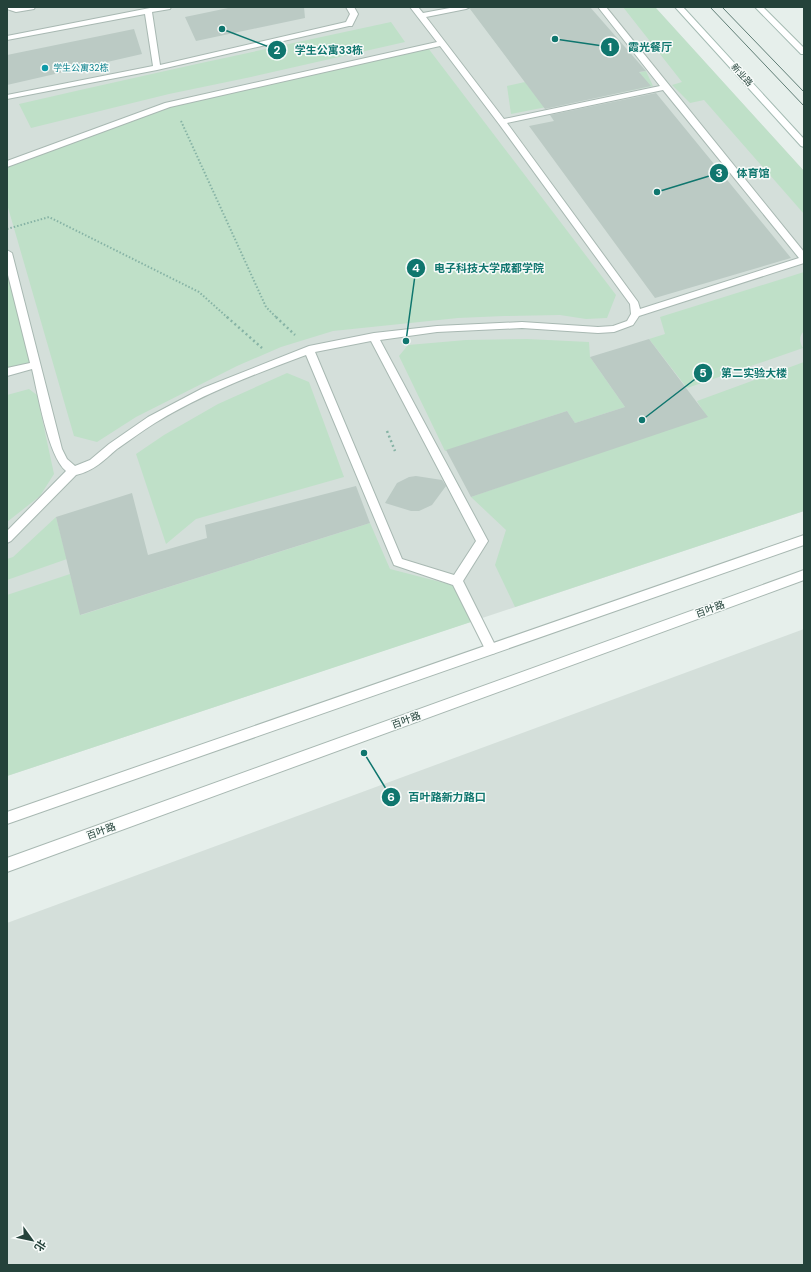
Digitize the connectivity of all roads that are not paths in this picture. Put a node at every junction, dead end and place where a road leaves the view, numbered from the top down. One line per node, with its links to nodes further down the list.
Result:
1 (7, 7): 2 (street)
2 (30, 7)
3 (167, 7): 10 (street)
4 (350, 7): 15 (street)
5 (414, 7): 11 (street)
6 (466, 7): 11 (street)
7 (602, 7): 16 (street)
8 (679, 7): 19 (street, 新业路)
9 (759, 7): 14 (street)
10 (148, 11): 12 (street); 15 (street)
11 (421, 16): 13 (street)
12 (7, 38)
13 (442, 43): 18 (street); 20 (street)
14 (804, 52)
15 (156, 68): 17 (street)
16 (665, 87): 18 (street); 22 (street)
17 (7, 97)
18 (502, 122): 23 (street)
19 (804, 144)
20 (7, 164)
21 (7, 253): 26 (street)
22 (804, 259): 23 (street)
23 (636, 314): 24 (street)
24 (374, 337): 25 (street); 32 (street)
25 (309, 350): 28 (street); 32 (street)
26 (35, 365): 27 (street); 28 (street)
27 (7, 372)
28 (73, 471): 29 (street)
29 (7, 538)
30 (804, 540): 33 (street)
31 (804, 575): 35 (street, 百叶路)
32 (457, 581): 33 (street)
33 (491, 650): 34 (street)
34 (7, 818)
35 (7, 865)

